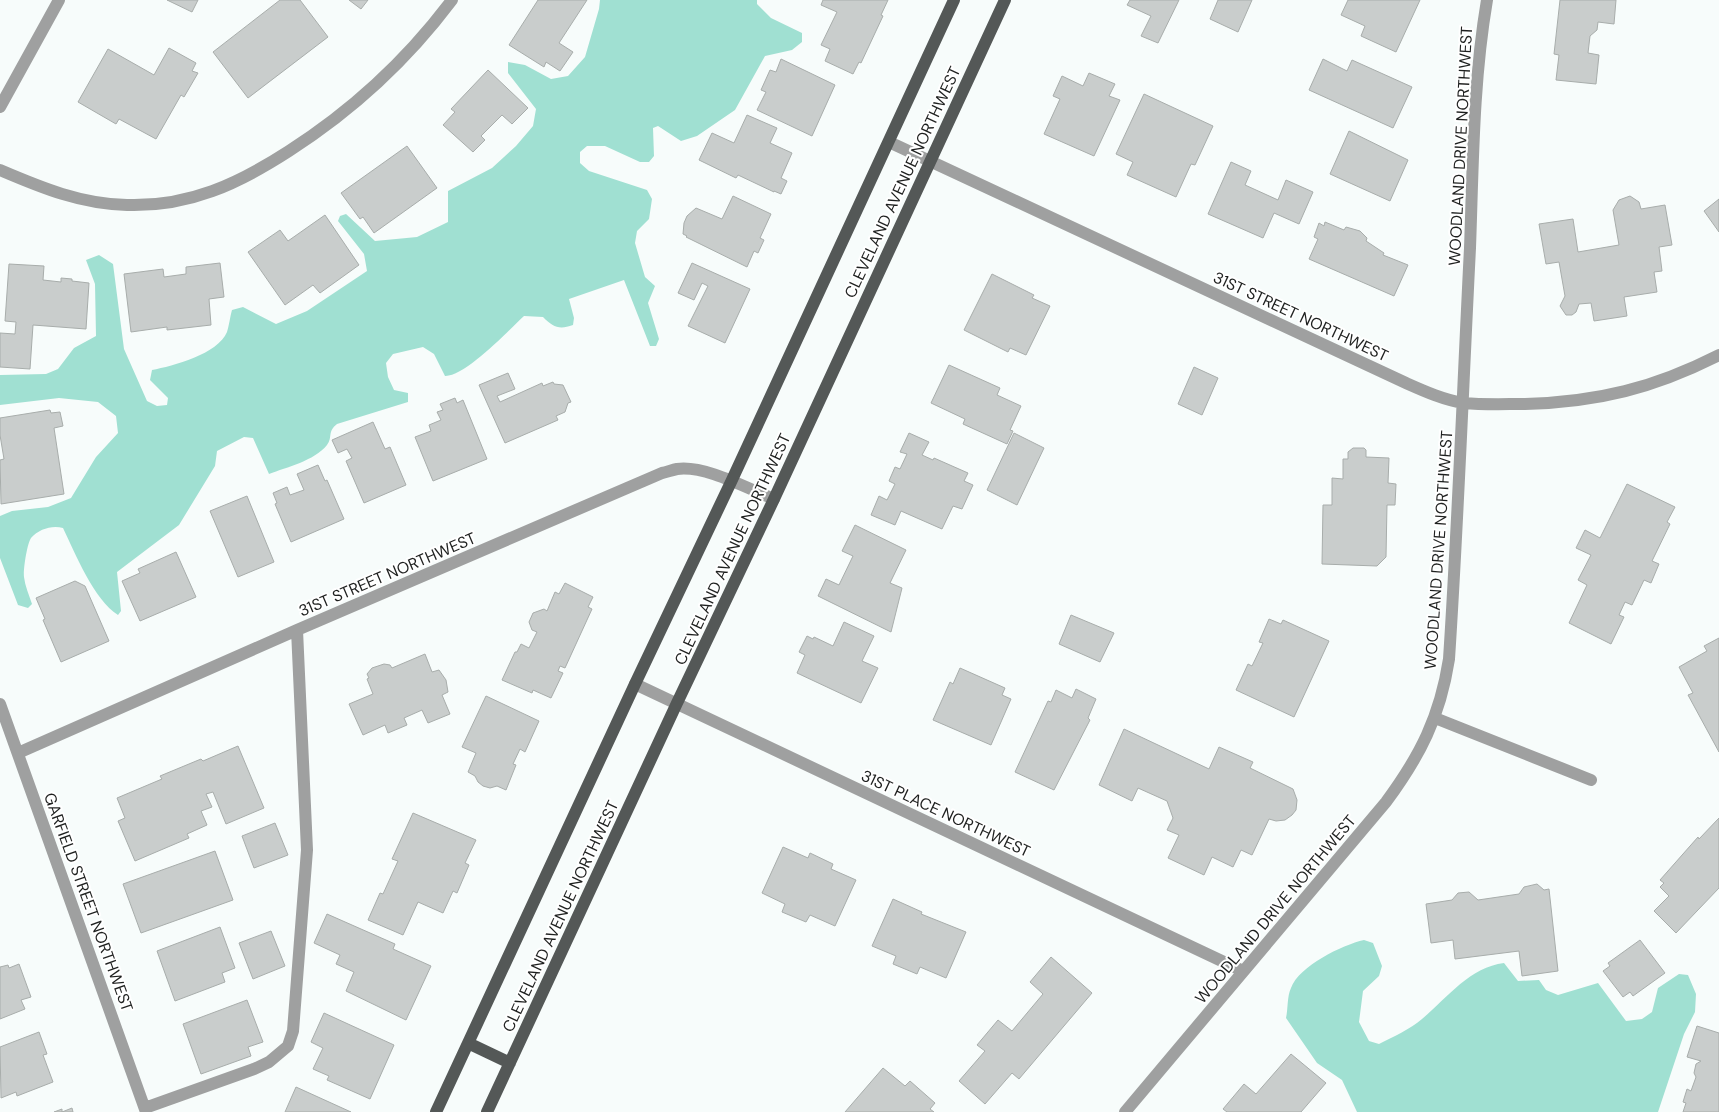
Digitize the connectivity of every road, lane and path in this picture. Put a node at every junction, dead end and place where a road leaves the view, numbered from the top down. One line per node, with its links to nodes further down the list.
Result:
1 (59, 0): 6 (street)
2 (452, 0): 9 (street)
3 (954, 0): 7 (main road, CLEVELAND AVENUE NORTHWEST)
4 (1005, 0): 8 (main road, CLEVELAND AVENUE NORTHWEST)
5 (1487, 0): 11 (street, WOODLAND DRIVE NORTHWEST)
6 (0, 107)
7 (889, 142): 8 (street, 31ST STREET NORTHWEST); 12 (main road, CLEVELAND AVENUE NORTHWEST)
8 (930, 160): 11 (street, 31ST STREET NORTHWEST); 13 (main road, CLEVELAND AVENUE NORTHWEST)
9 (0, 170)
10 (1719, 355): 11 (street, 31ST STREET NORTHWEST)
11 (1463, 403): 18 (street, WOODLAND DRIVE NORTHWEST)
12 (731, 482): 13 (street, 31ST STREET NORTHWEST); 14 (street, 31ST STREET NORTHWEST); 15 (main road, CLEVELAND AVENUE NORTHWEST)
13 (774, 500): 16 (main road, CLEVELAND AVENUE NORTHWEST)
14 (298, 630): 19 (street, 31ST STREET NORTHWEST); 24 (street)
15 (635, 684): 16 (street, 31ST PLACE NORTHWEST); 22 (main road, CLEVELAND AVENUE NORTHWEST)
16 (677, 703): 21 (street, 31ST PLACE NORTHWEST); 23 (main road, CLEVELAND AVENUE NORTHWEST)
17 (0, 704): 19 (street, GARFIELD STREET NORTHWEST)
18 (1435, 718): 20 (street); 21 (street, WOODLAND DRIVE NORTHWEST)
19 (18, 753): 24 (street, GARFIELD STREET NORTHWEST)
20 (1591, 780)
21 (1244, 971): 27 (street, WOODLAND DRIVE NORTHWEST)
22 (468, 1043): 23 (main road); 25 (main road, CLEVELAND AVENUE NORTHWEST)
23 (510, 1062): 26 (main road, CLEVELAND AVENUE NORTHWEST)
24 (146, 1110)
25 (436, 1112)
26 (487, 1112)
27 (1125, 1112)

